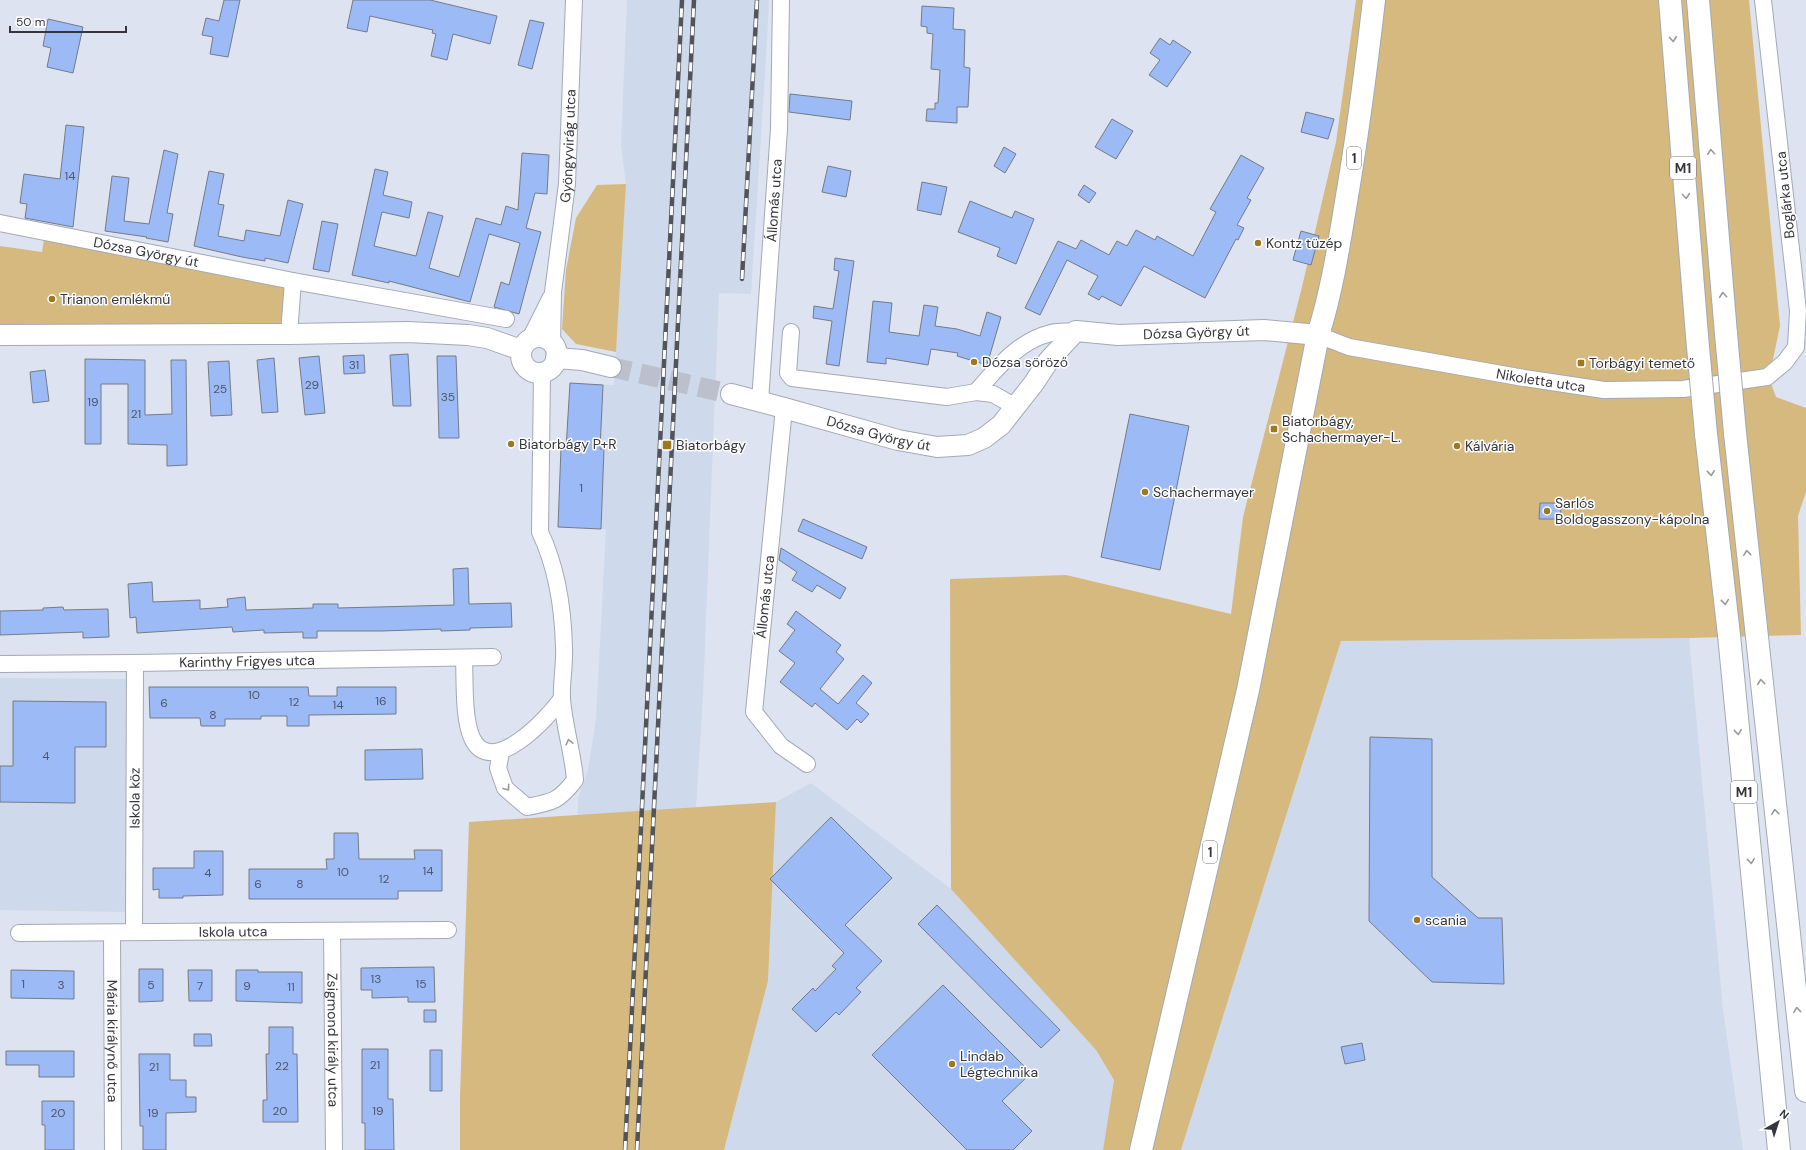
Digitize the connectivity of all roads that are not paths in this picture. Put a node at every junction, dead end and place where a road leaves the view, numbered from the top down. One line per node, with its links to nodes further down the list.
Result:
1 (781, 0): 25 (street, Állomás utca)
2 (1374, 0): 17 (main road, 1)
3 (1670, 0): 44 (main road, M1, one-way to 44, bridge)
4 (1698, 0): 40 (main road, M1, one-way to 4, bridge)
5 (1763, 0): 22 (street, Boglárka utca)
6 (569, 1): 9 (street, Gyöngyvirág utca)
7 (0, 224): 8 (street, Dózsa György út)
8 (293, 281): 10 (street, Dózsa György út); 14 (street)
9 (554, 292): 18 (street, Gyöngyvirág utca); 19 (street, Gyöngyvirág utca)
10 (463, 311): 11 (street, Dózsa György út); 15 (street)
11 (506, 319)
12 (1076, 331): 17 (street, Dózsa György út); 23 (street, Dózsa György út); 26 (street, Dózsa György út)
13 (791, 332): 23 (street)
14 (289, 334): 15 (street); 16 (street)
15 (459, 334): 18 (street)
16 (0, 335)
17 (1318, 336): 22 (street, Nikoletta utca); 43 (main road, 1)
18 (526, 344): 19 (street); 21 (street)
19 (554, 351): 20 (street); 21 (street)
20 (611, 367)
21 (542, 373): 32 (street)
22 (1767, 378)
23 (976, 392): 26 (street)
24 (731, 394): 25 (street, Dózsa György út)
25 (760, 401): 27 (street, Dózsa György út)
26 (1016, 407): 27 (street, Dózsa György út)
27 (784, 408): 34 (street, Állomás utca)
28 (464, 658): 29 (street, Karinthy Frigyes utca); 31 (street, Karinthy Frigyes utca); 33 (street)
29 (493, 658)
30 (0, 664): 31 (street, Karinthy Frigyes utca)
31 (135, 664): 37 (street, Iskola köz)
32 (562, 698): 33 (street); 33 (street, one-way to 32)
33 (501, 752)
34 (807, 764)
35 (448, 930): 36 (street, Iskola utca)
36 (332, 931): 37 (street, Iskola utca); 42 (street, Zsigmond király utca)
37 (134, 932): 38 (street, Iskola utca)
38 (112, 933): 39 (street, Iskola utca); 41 (street, Mária királynő utca)
39 (19, 934)
40 (1806, 1091)
41 (113, 1150)
42 (334, 1150)
43 (1141, 1150)
44 (1779, 1150)

